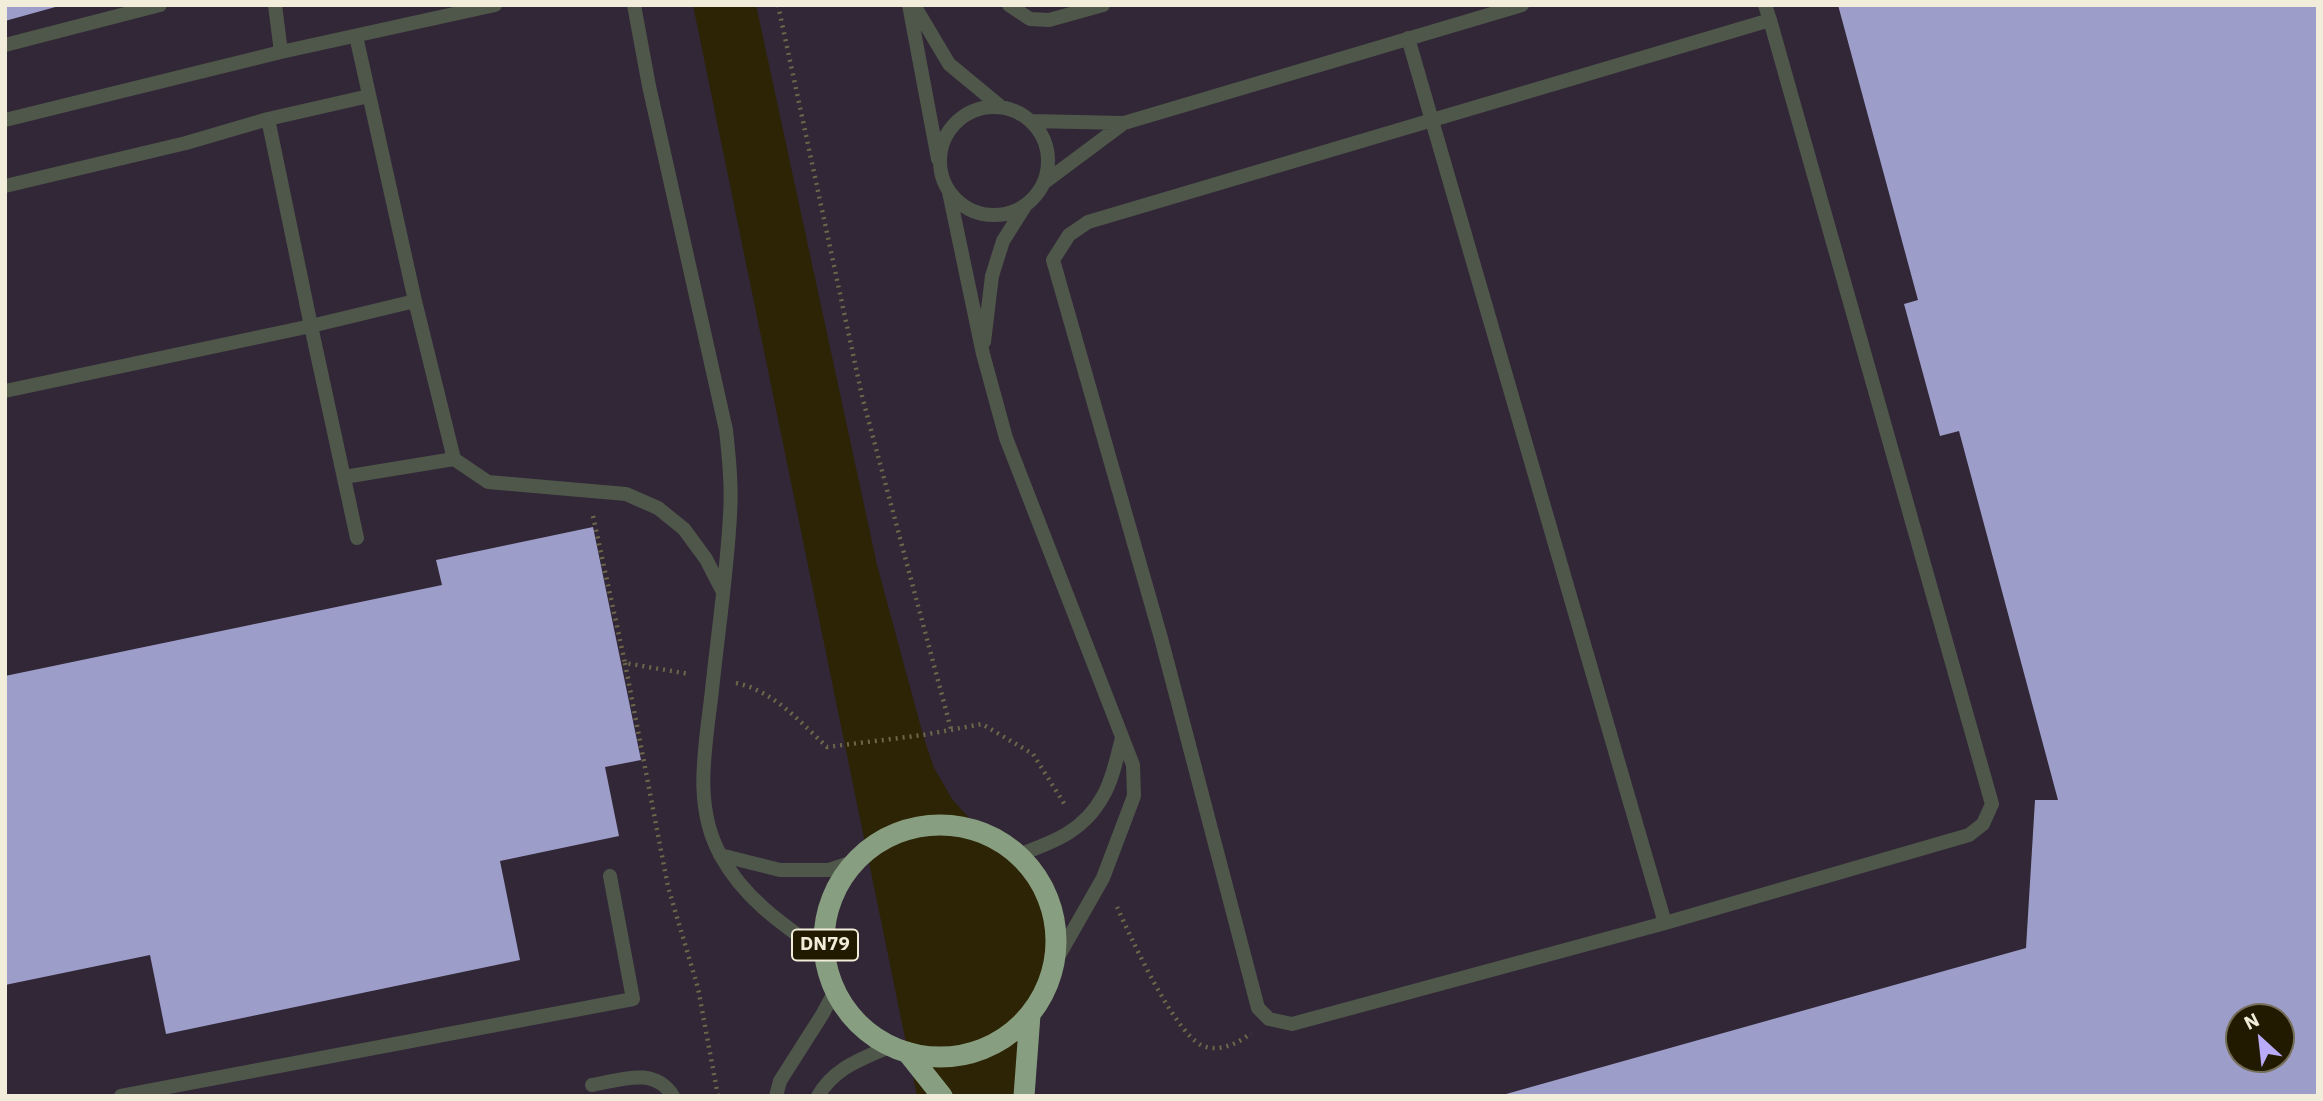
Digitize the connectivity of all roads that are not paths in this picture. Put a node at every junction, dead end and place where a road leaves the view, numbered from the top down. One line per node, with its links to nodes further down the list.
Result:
1 (160, 5): 13 (lane)
2 (275, 5): 14 (lane)
3 (495, 5): 11 (lane)
4 (634, 5): 34 (lane)
5 (911, 5): 16 (lane); 22 (lane)
6 (1009, 5): 7 (lane)
7 (1103, 5)
8 (1522, 5): 12 (lane)
9 (1765, 5): 10 (lane)
10 (1770, 20): 18 (lane); 40 (lane)
11 (356, 36): 14 (lane); 15 (lane)
12 (1408, 38): 18 (lane); 21 (lane)
13 (5, 45)
14 (281, 52): 19 (lane)
15 (369, 96): 17 (lane); 27 (lane)
16 (1001, 107): 20 (lane); 22 (lane)
17 (268, 119): 24 (lane); 28 (lane)
18 (1432, 119): 40 (lane); 40 (lane)
19 (5, 120)
20 (1031, 121): 21 (lane); 23 (lane)
21 (1125, 123): 23 (lane)
22 (940, 172): 25 (lane)
23 (1045, 182): 26 (lane)
24 (5, 187)
25 (949, 192): 26 (lane); 29 (lane)
26 (1025, 205): 29 (lane)
27 (415, 301): 28 (lane); 31 (lane)
28 (311, 326): 30 (lane); 32 (lane)
29 (983, 354): 35 (lane)
30 (5, 391)
31 (454, 459): 32 (lane); 34 (lane)
32 (344, 477): 33 (lane)
33 (357, 538)
34 (723, 591): 36 (lane)
35 (1122, 738): 37 (lane); 42 (lane)
36 (720, 855): 38 (lane); 41 (lane)
37 (1018, 855): 38 (highway, DN79); 42 (highway, DN79)
38 (856, 861): 41 (highway, DN79)
39 (610, 876): 47 (lane)
40 (1665, 923)
41 (824, 954): 43 (highway, DN79)
42 (1054, 964): 44 (highway, DN79)
43 (835, 991): 45 (highway, DN79); 49 (lane)
44 (1030, 1015): 45 (highway, DN79); 52 (highway, DN79)
45 (899, 1049): 50 (lane); 51 (highway, DN79)
46 (592, 1085): 48 (lane)
47 (121, 1096)
48 (673, 1096)
49 (776, 1096)
50 (818, 1096)
51 (942, 1096)
52 (1024, 1096)

